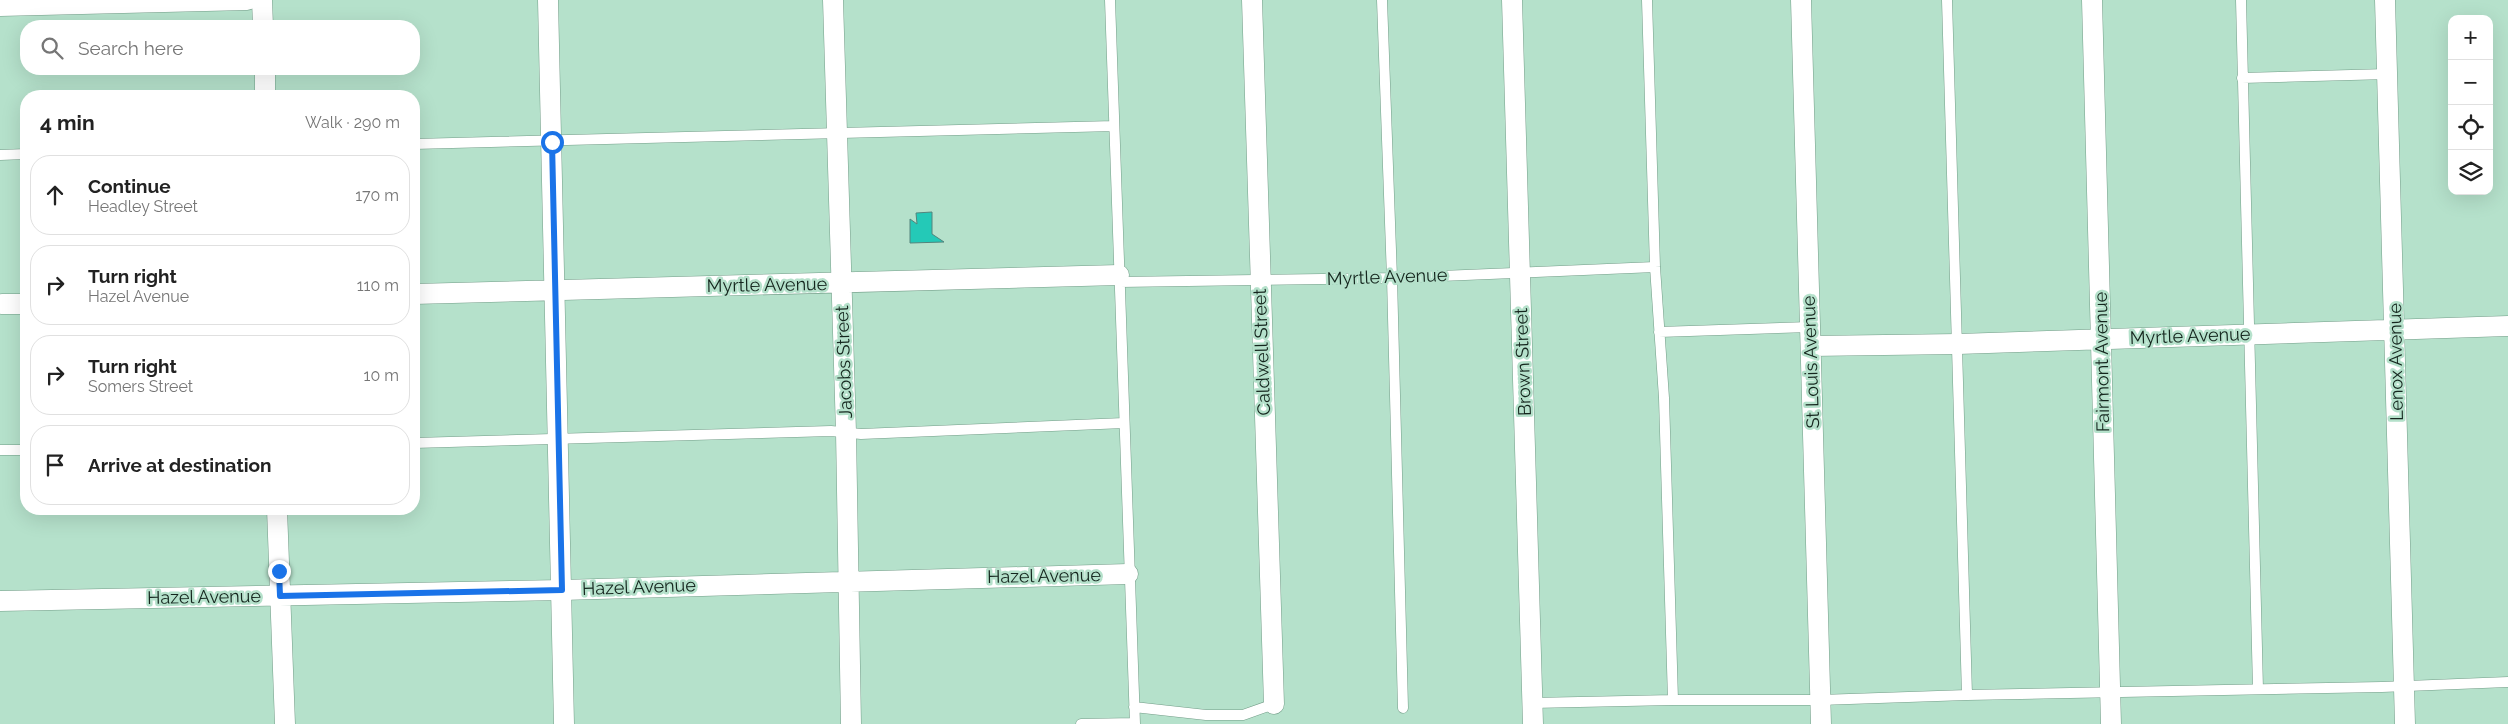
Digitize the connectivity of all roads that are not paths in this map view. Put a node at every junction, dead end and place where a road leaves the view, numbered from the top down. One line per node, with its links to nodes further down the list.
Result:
1 (247, 0): 15 (street)
2 (262, 0): 16 (street)
3 (548, 0): 23 (street)
4 (833, 0): 22 (street, Jacobs Street)
5 (1110, 0): 21 (lane)
6 (1252, 0): 31 (street, Caldwell Street)
7 (1382, 0): 30 (lane)
8 (1512, 0): 28 (street, Brown Street)
9 (1647, 0): 27 (lane)
10 (1801, 0): 41 (street, St Louis Avenue)
11 (1947, 0): 43 (lane)
12 (2092, 0): 42 (street, Fairmont Avenue)
13 (2241, 0): 19 (lane)
14 (2386, 0): 17 (street, Lenox Avenue)
15 (0, 6)
16 (263, 20)
17 (2388, 74): 19 (lane); 38 (street, Lenox Avenue)
18 (265, 75): 20 (street)
19 (2242, 78): 40 (lane)
20 (266, 90)
21 (1114, 126): 22 (lane); 29 (lane)
22 (837, 132): 23 (lane); 32 (street, Jacobs Street)
23 (552, 142): 24 (lane); 33 (street)
24 (420, 144)
25 (20, 154): 26 (lane)
26 (0, 155)
27 (1655, 267): 28 (lane, Myrtle Avenue); 39 (lane)
28 (1520, 272): 30 (lane, Myrtle Avenue); 63 (street, Brown Street)
29 (1120, 278): 31 (lane, Myrtle Avenue); 32 (street, Myrtle Avenue); 44 (lane)
30 (1392, 278): 31 (lane, Myrtle Avenue); 66 (lane)
31 (1260, 280): 64 (street, Caldwell Street)
32 (841, 283): 33 (street, Myrtle Avenue); 45 (street, Jacobs Street)
33 (556, 291): 34 (street, Myrtle Avenue); 46 (street)
34 (420, 294)
35 (2, 304): 36 (street)
36 (20, 304)
37 (2508, 326): 38 (street, Myrtle Avenue)
38 (2395, 329): 40 (street, Myrtle Avenue); 57 (street, Lenox Avenue)
39 (1659, 332): 41 (lane, Myrtle Avenue); 61 (lane)
40 (2248, 334): 42 (street, Myrtle Avenue); 58 (lane)
41 (1811, 337): 43 (street, Myrtle Avenue); 62 (street, St Louis Avenue)
42 (2101, 339): 43 (street, Myrtle Avenue); 59 (street, Fairmont Avenue)
43 (1958, 344): 60 (lane)
44 (1124, 423): 45 (lane); 51 (lane)
45 (846, 432): 46 (lane); 52 (street, Jacobs Street)
46 (559, 440): 47 (lane); 53 (street)
47 (420, 443)
48 (0, 450): 49 (lane)
49 (20, 450)
50 (277, 515): 54 (street)
51 (1128, 574): 52 (street, Hazel Avenue); 65 (lane)
52 (849, 580): 53 (street, Hazel Avenue); 70 (street, Jacobs Street)
53 (562, 590): 54 (street, Hazel Avenue); 69 (street)
54 (280, 596): 55 (street, Hazel Avenue); 68 (street)
55 (0, 601)
56 (2508, 682): 57 (lane)
57 (2404, 687): 58 (lane); 75 (street, Lenox Avenue)
58 (2258, 689): 59 (lane)
59 (2110, 693): 60 (lane); 74 (street, Fairmont Avenue)
60 (1967, 695): 62 (lane)
61 (1673, 700): 62 (lane); 63 (lane)
62 (1820, 700): 73 (street, St Louis Avenue)
63 (1532, 703): 72 (street, Brown Street)
64 (1274, 704): 65 (lane)
65 (1134, 707): 67 (lane)
66 (1403, 708)
67 (1134, 723): 71 (lane)
68 (286, 724)
69 (564, 724)
70 (851, 724)
71 (1081, 724)
72 (1533, 724)
73 (1821, 724)
74 (2111, 724)
75 (2405, 724)

